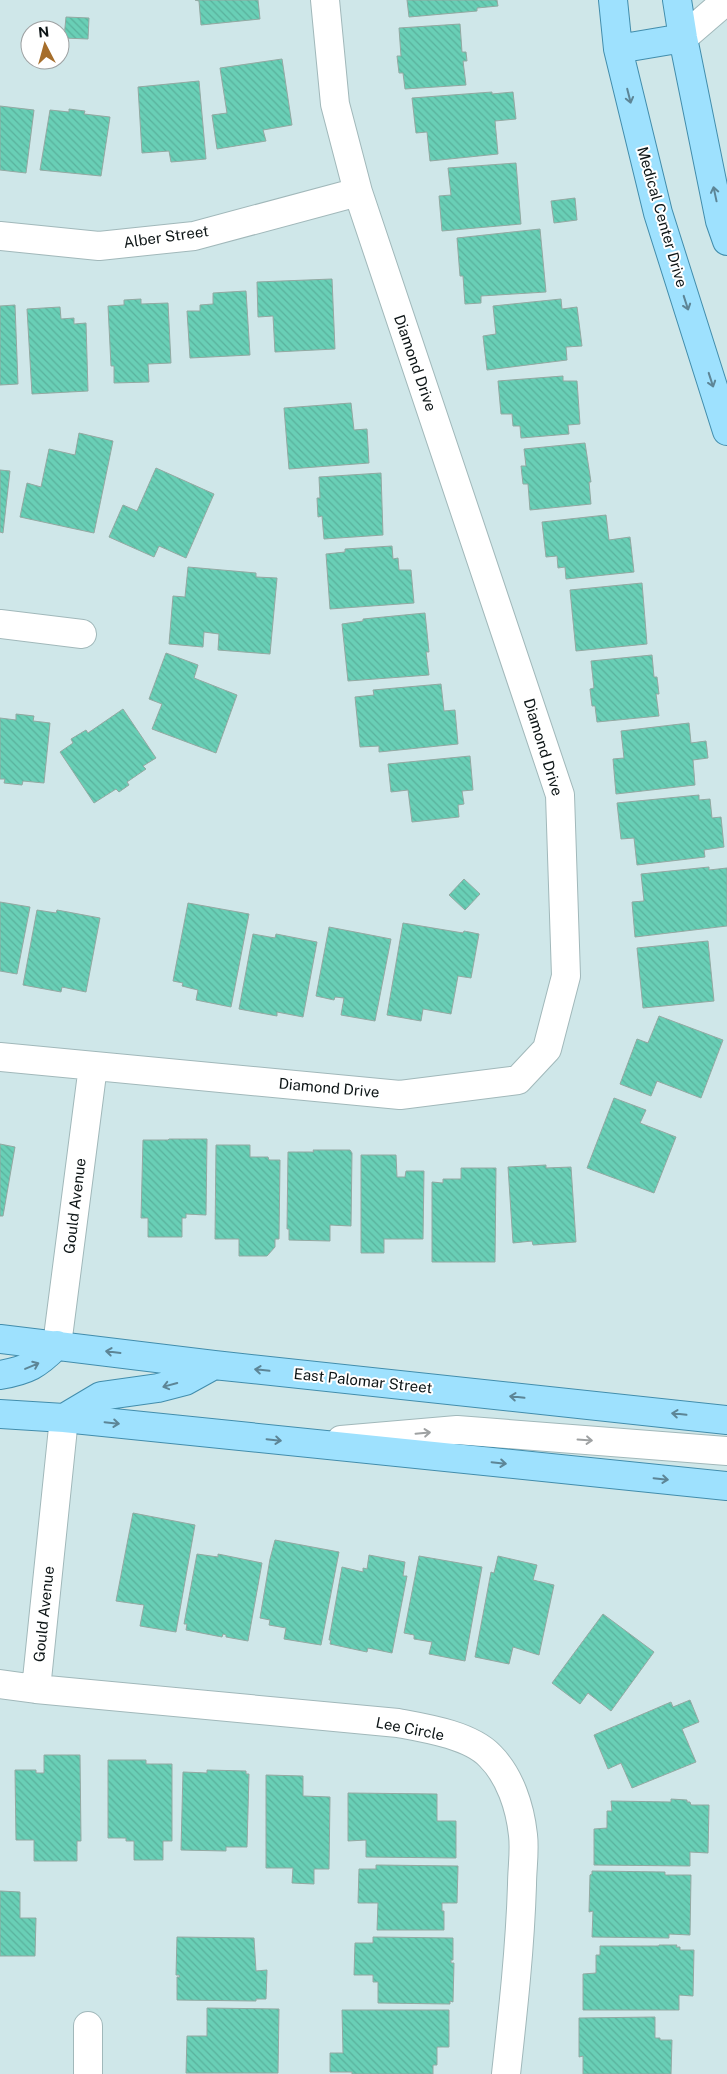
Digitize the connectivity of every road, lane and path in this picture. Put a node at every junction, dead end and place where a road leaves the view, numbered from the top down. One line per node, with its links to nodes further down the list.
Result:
1 (325, 0): 7 (street, Diamond Drive)
2 (613, 0): 6 (main road, Medical Center Drive)
3 (677, 0): 5 (main road)
4 (727, 0): 5 (street)
5 (683, 38): 6 (main road); 9 (main road, one-way to 5)
6 (618, 49): 10 (main road, Medical Center Drive, one-way to 10)
7 (358, 192): 8 (street, Alber Street); 14 (street, Diamond Drive)
8 (0, 236)
9 (727, 241)
10 (727, 431)
11 (0, 624): 12 (street)
12 (82, 634)
13 (0, 1057): 14 (street, Diamond Drive)
14 (93, 1066): 16 (street, Gould Avenue)
15 (0, 1340): 16 (main road, East Palomar Street)
16 (57, 1345): 17 (main road, East Palomar Street, one-way to 16); 18 (main road, one-way to 16)
17 (214, 1364): 20 (main road, one-way to 20); 21 (main road, East Palomar Street, one-way to 17)
18 (0, 1375)
19 (0, 1414): 20 (main road)
20 (64, 1418): 22 (main road, one-way to 22); 26 (street, Gould Avenue)
21 (727, 1420)
22 (305, 1443): 23 (street, one-way to 23); 24 (main road, one-way to 24)
23 (727, 1451)
24 (727, 1486)
25 (0, 1684): 26 (street, Lee Circle)
26 (36, 1690): 29 (street, Lee Circle)
27 (88, 2026): 28 (street)
28 (88, 2074)
29 (506, 2074)

